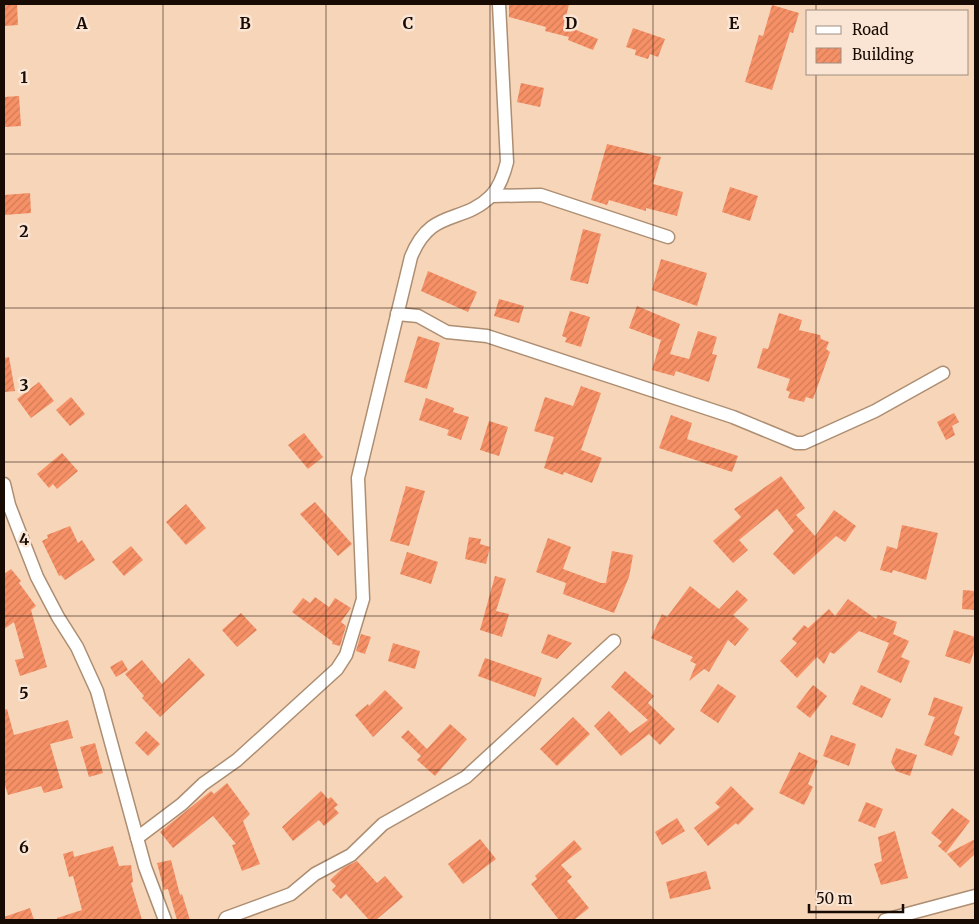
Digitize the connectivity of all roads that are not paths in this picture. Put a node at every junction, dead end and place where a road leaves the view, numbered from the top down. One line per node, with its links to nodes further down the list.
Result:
1 (499, 4): 2 (street)
2 (491, 196): 3 (street); 4 (street)
3 (668, 237)
4 (397, 314): 5 (street); 8 (street)
5 (943, 373)
6 (4, 484): 8 (street)
7 (614, 640): 11 (street)
8 (137, 838): 10 (street)
9 (975, 896): 12 (street)
10 (165, 920)
11 (225, 920)
12 (885, 920)

